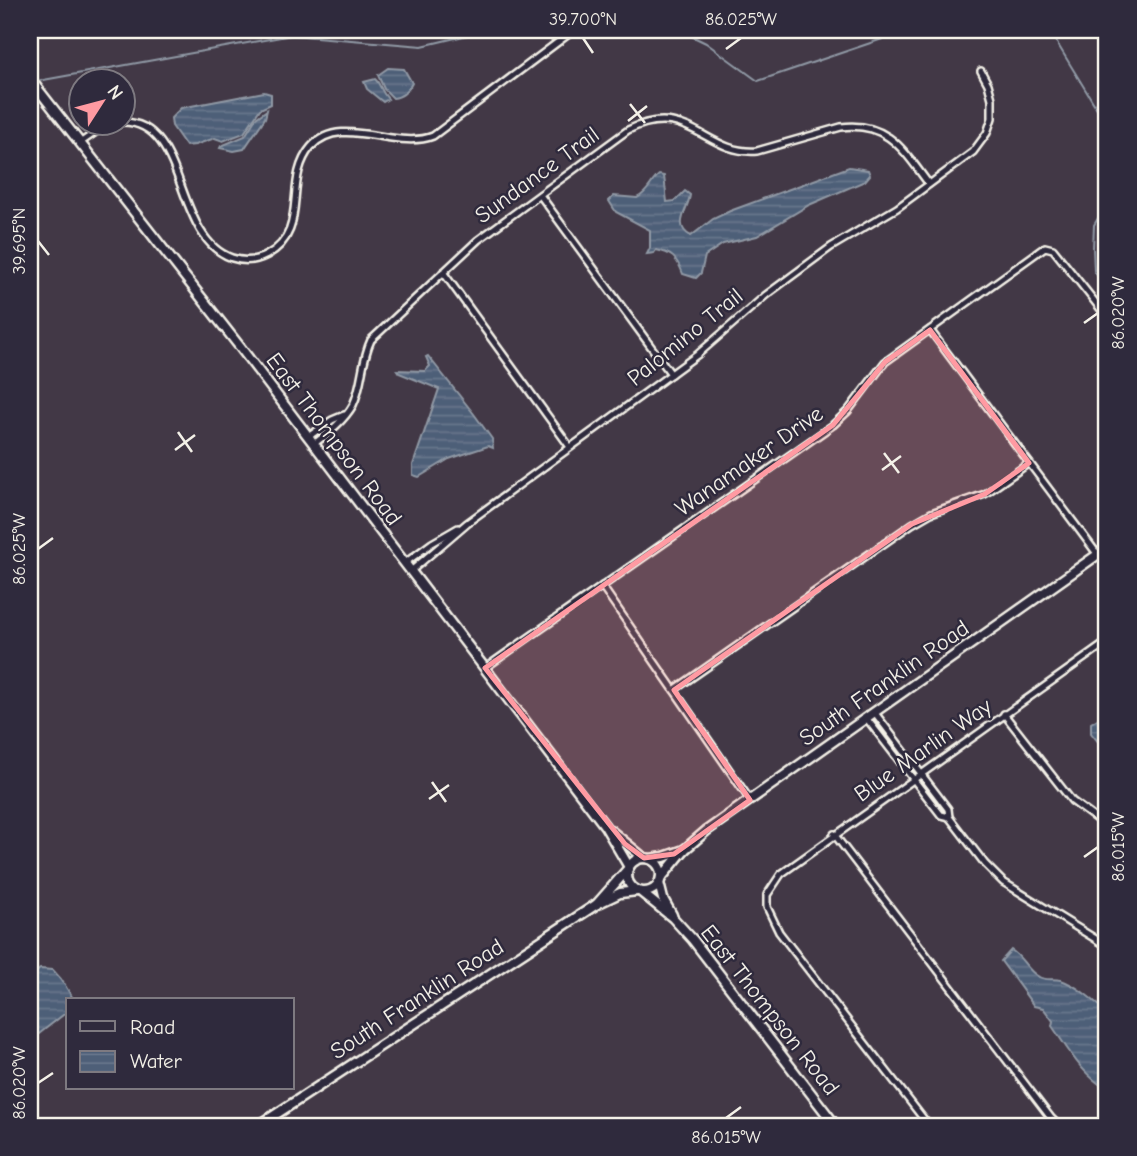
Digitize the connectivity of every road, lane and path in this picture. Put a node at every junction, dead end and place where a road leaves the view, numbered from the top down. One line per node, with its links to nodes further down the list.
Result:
1 (574, 30): 4 (street)
2 (981, 71): 7 (street, Palomino Trail)
3 (30, 79): 6 (main road, East Thompson Road)
4 (136, 122)
5 (90, 136): 6 (street)
6 (80, 143): 13 (main road, East Thompson Road)
7 (929, 184): 8 (street, Sundance Trail); 12 (street, Palomino Trail)
8 (540, 195): 9 (street, Sundance Trail); 12 (street)
9 (443, 272): 13 (street, Sundance Trail); 14 (street)
10 (1107, 317): 11 (street, Wanamaker Drive)
11 (930, 330): 15 (street); 21 (street, Wanamaker Drive)
12 (671, 374): 14 (street, Palomino Trail)
13 (311, 440): 19 (main road, East Thompson Road)
14 (570, 447): 16 (street, Palomino Trail)
15 (1029, 463): 18 (street); 24 (street)
16 (467, 523): 19 (street, Palomino Trail); 20 (street, Palomino Trail)
17 (1107, 548): 18 (main road, South Franklin Road)
18 (1098, 555): 25 (main road, South Franklin Road)
19 (405, 563): 20 (main road, East Thompson Road)
20 (411, 571): 23 (main road, East Thompson Road)
21 (602, 586): 23 (street, Wanamaker Drive); 24 (street)
22 (1107, 642): 26 (street, Blue Marlin Way)
23 (485, 668): 32 (main road, East Thompson Road)
24 (674, 690): 30 (street)
25 (875, 713): 27 (main road, South Franklin Road); 28 (street)
26 (1004, 714): 28 (street, Blue Marlin Way); 33 (street)
27 (867, 719): 29 (street); 30 (main road, South Franklin Road)
28 (921, 773): 29 (street, Blue Marlin Way); 31 (street)
29 (913, 778): 31 (street); 34 (street, Blue Marlin Way)
30 (750, 800): 35 (main road, South Franklin Road)
31 (949, 817): 42 (street)
32 (605, 826): 36 (main road, East Thompson Road); 37 (main road, East Thompson Road)
33 (1107, 827)
34 (834, 834): 45 (street, Blue Marlin Way); 46 (street)
35 (684, 850): 36 (main road, South Franklin Road); 38 (main road, South Franklin Road)
36 (646, 859): 37 (main road); 38 (main road)
37 (628, 868): 39 (main road); 40 (main road, South Franklin Road)
38 (660, 880): 39 (main road); 41 (main road, East Thompson Road)
39 (639, 892): 40 (main road, South Franklin Road); 41 (main road, East Thompson Road)
40 (597, 904): 43 (main road, South Franklin Road)
41 (673, 918): 44 (main road, East Thompson Road)
42 (1107, 946)
43 (261, 1125)
44 (836, 1126)
45 (929, 1126)
46 (1059, 1126)

